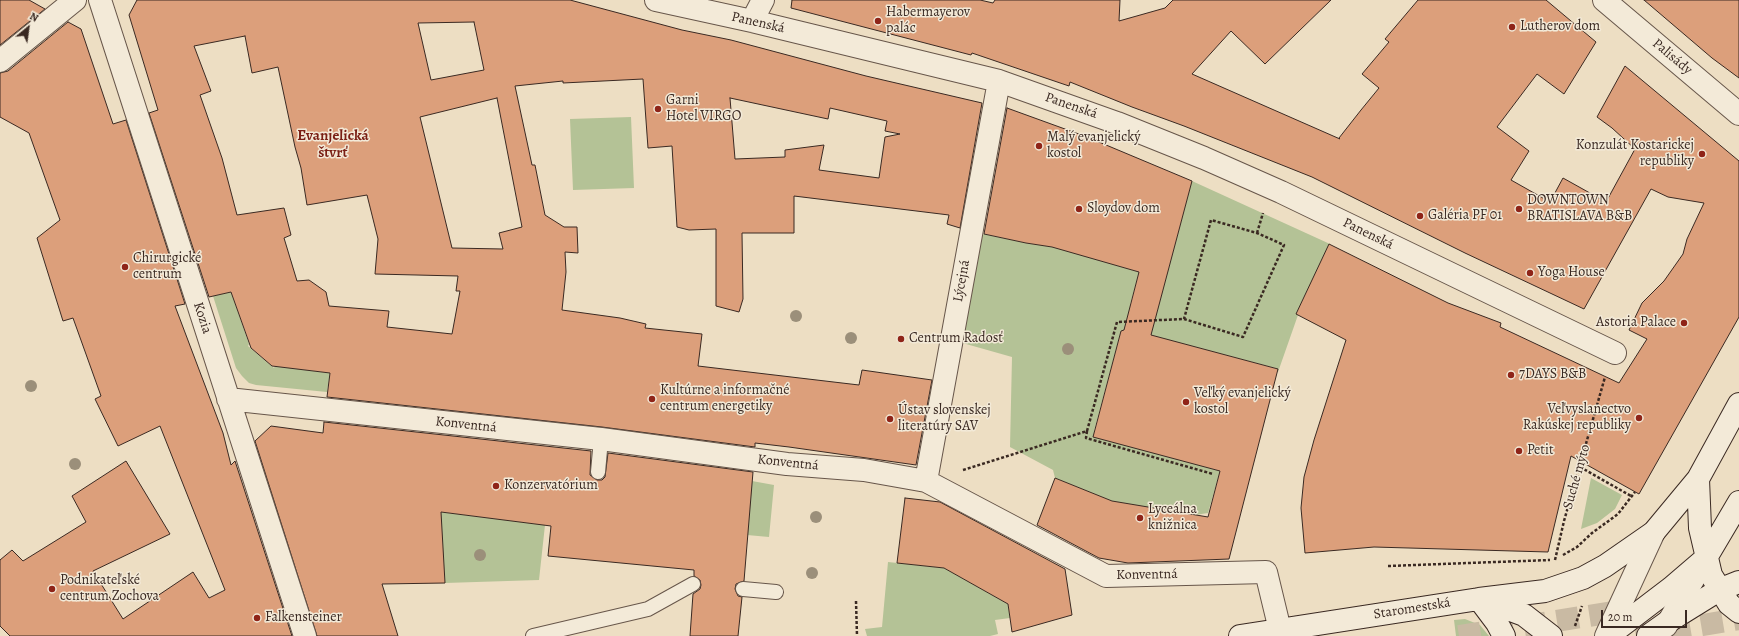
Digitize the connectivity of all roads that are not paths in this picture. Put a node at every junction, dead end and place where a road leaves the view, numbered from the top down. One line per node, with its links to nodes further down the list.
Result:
1 (75, 0): 7 (street)
2 (100, 0): 11 (street, Kozia)
3 (656, 0): 6 (street, Panenská)
4 (763, 0): 6 (street)
5 (1604, 0): 9 (street, Palisády)
6 (752, 21): 8 (street, Panenská)
7 (0, 61)
8 (1000, 81): 10 (street, Panenská); 16 (street, Lýcejná)
9 (1739, 114)
10 (1619, 357)
11 (228, 399): 13 (street, Konventná); 29 (street, Kozia)
12 (1739, 404): 15 (street)
13 (600, 439): 14 (lane); 16 (street, Konventná)
14 (598, 472)
15 (1698, 479): 18 (street); 19 (street)
16 (926, 481): 28 (street, Konventná)
17 (1739, 502): 19 (street)
18 (1654, 532): 25 (street, Staromestská); 34 (street)
19 (1706, 558): 23 (street); 27 (street); 34 (street)
20 (1739, 582): 23 (street)
21 (693, 584): 30 (lane)
22 (743, 589): 24 (lane)
23 (1719, 590): 26 (street); 27 (street)
24 (776, 592)
25 (1479, 599): 28 (street, Staromestská); 32 (street); 33 (street)
26 (1739, 612)
27 (1665, 628): 35 (street)
28 (1280, 630): 31 (street, Staromestská)
29 (306, 636)
30 (533, 636)
31 (1240, 636)
32 (1504, 636)
33 (1551, 636)
34 (1607, 636)
35 (1648, 636)

